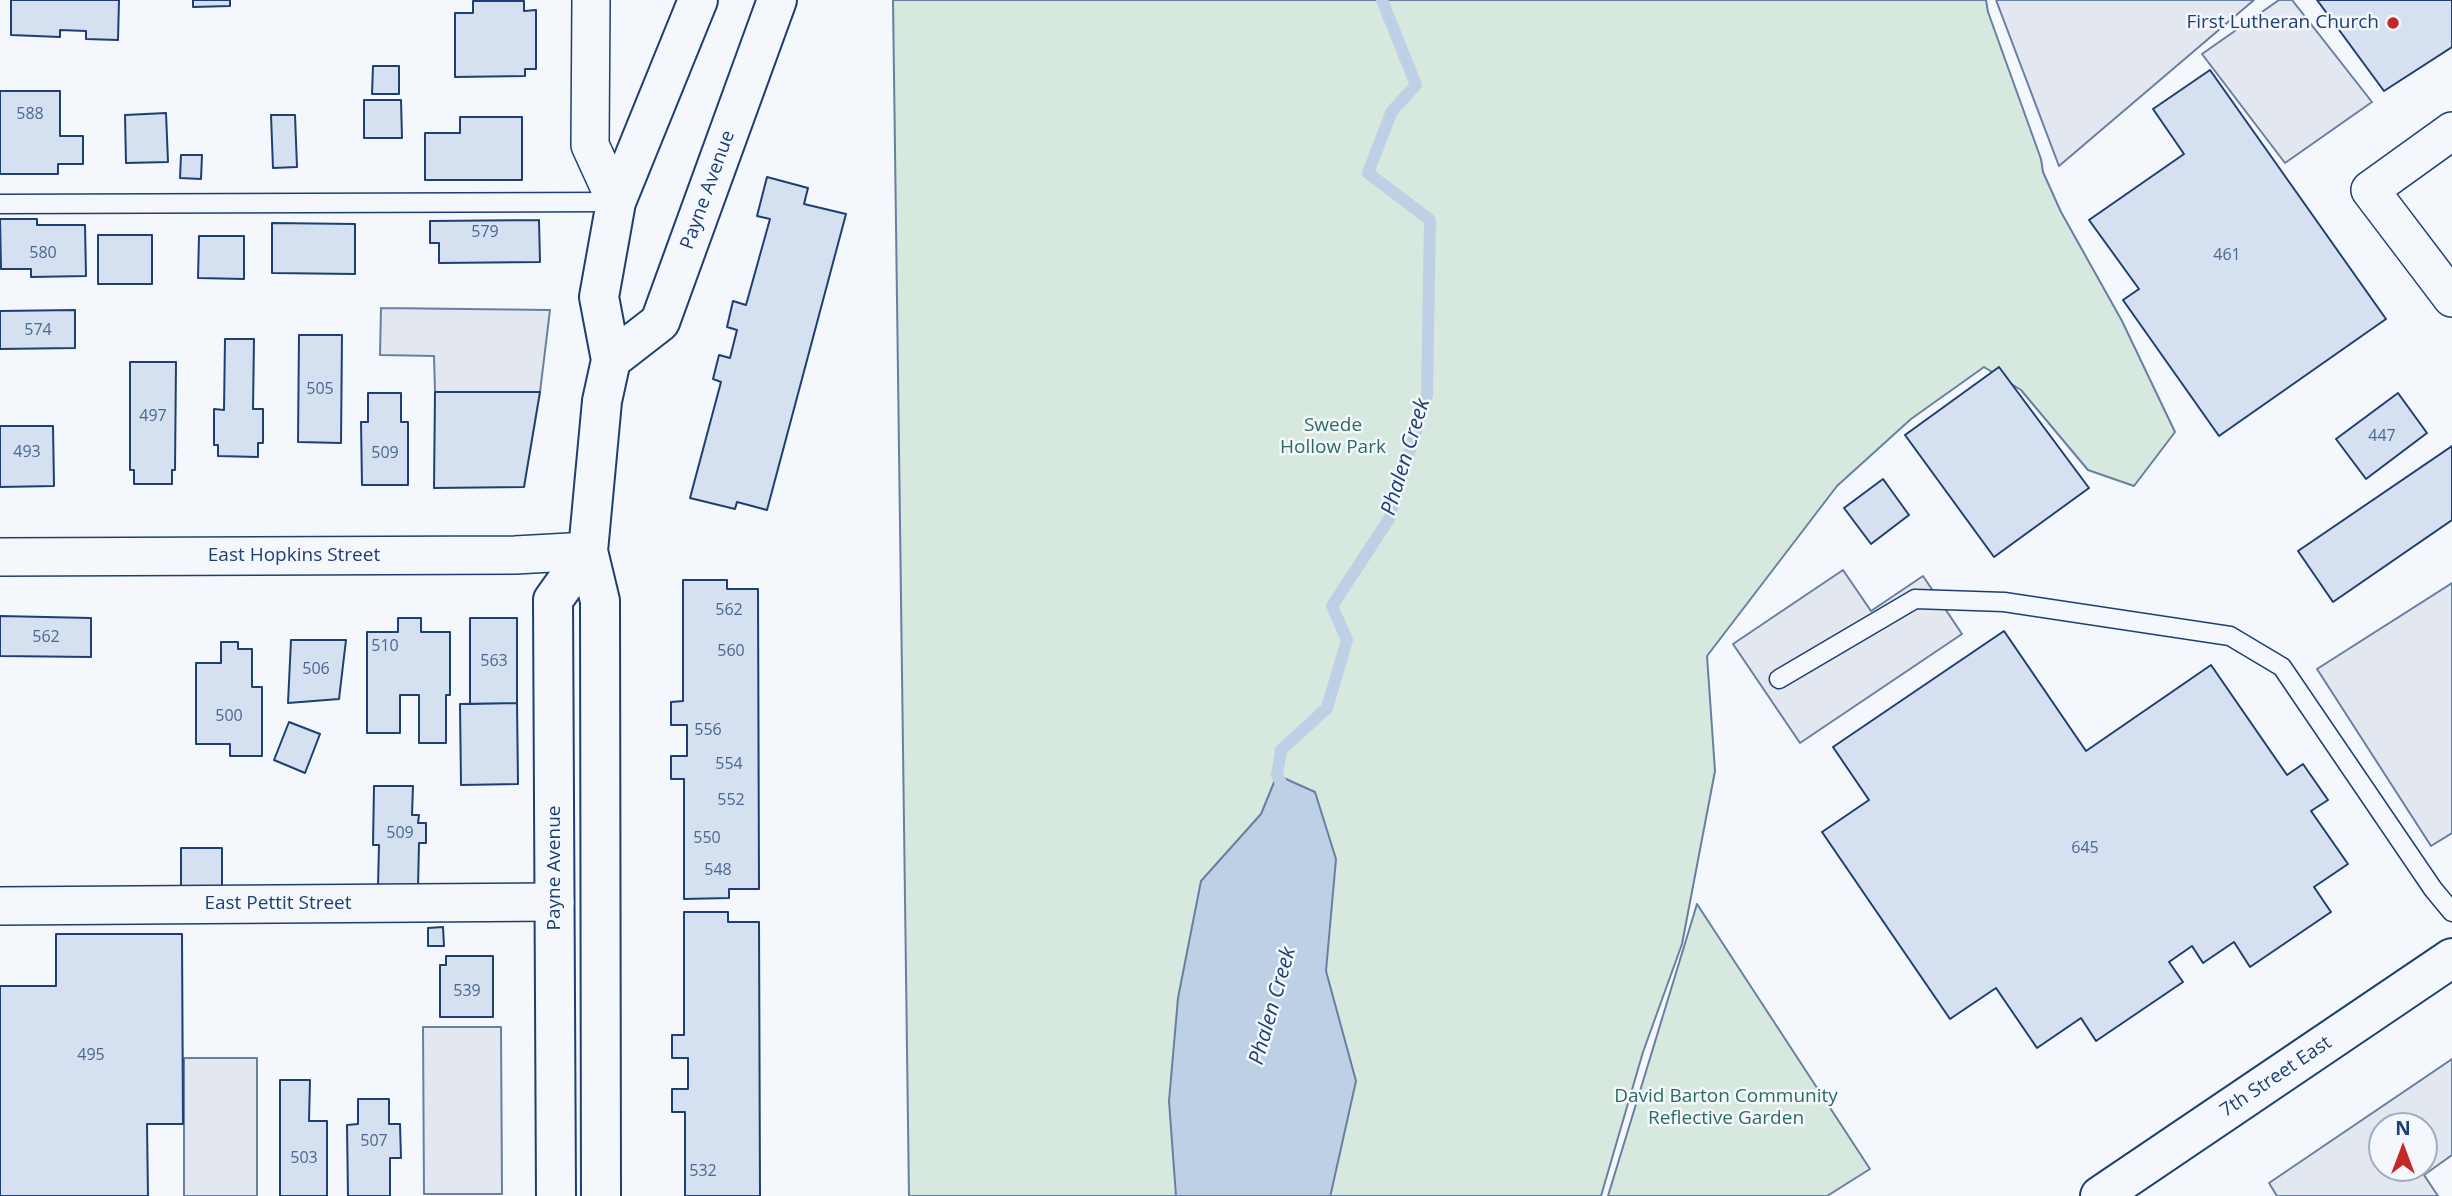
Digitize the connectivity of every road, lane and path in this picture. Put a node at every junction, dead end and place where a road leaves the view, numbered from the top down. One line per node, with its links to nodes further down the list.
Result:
1 (591, 0): 5 (street)
2 (698, 0): 5 (street)
3 (777, 0): 8 (street, Payne Avenue)
4 (2452, 131): 7 (street)
5 (616, 202): 6 (lane); 8 (street)
6 (0, 204)
7 (2452, 298)
8 (611, 360): 9 (street)
9 (588, 551): 10 (street, East Hopkins Street); 12 (street, Payne Avenue); 17 (street)
10 (0, 557)
11 (1780, 679): 14 (lane)
12 (555, 902): 13 (street, East Pettit Street); 16 (street, Payne Avenue)
13 (0, 906)
14 (2452, 912)
15 (2452, 958): 18 (street, 7th Street East)
16 (556, 1196)
17 (601, 1196)
18 (2100, 1196)

